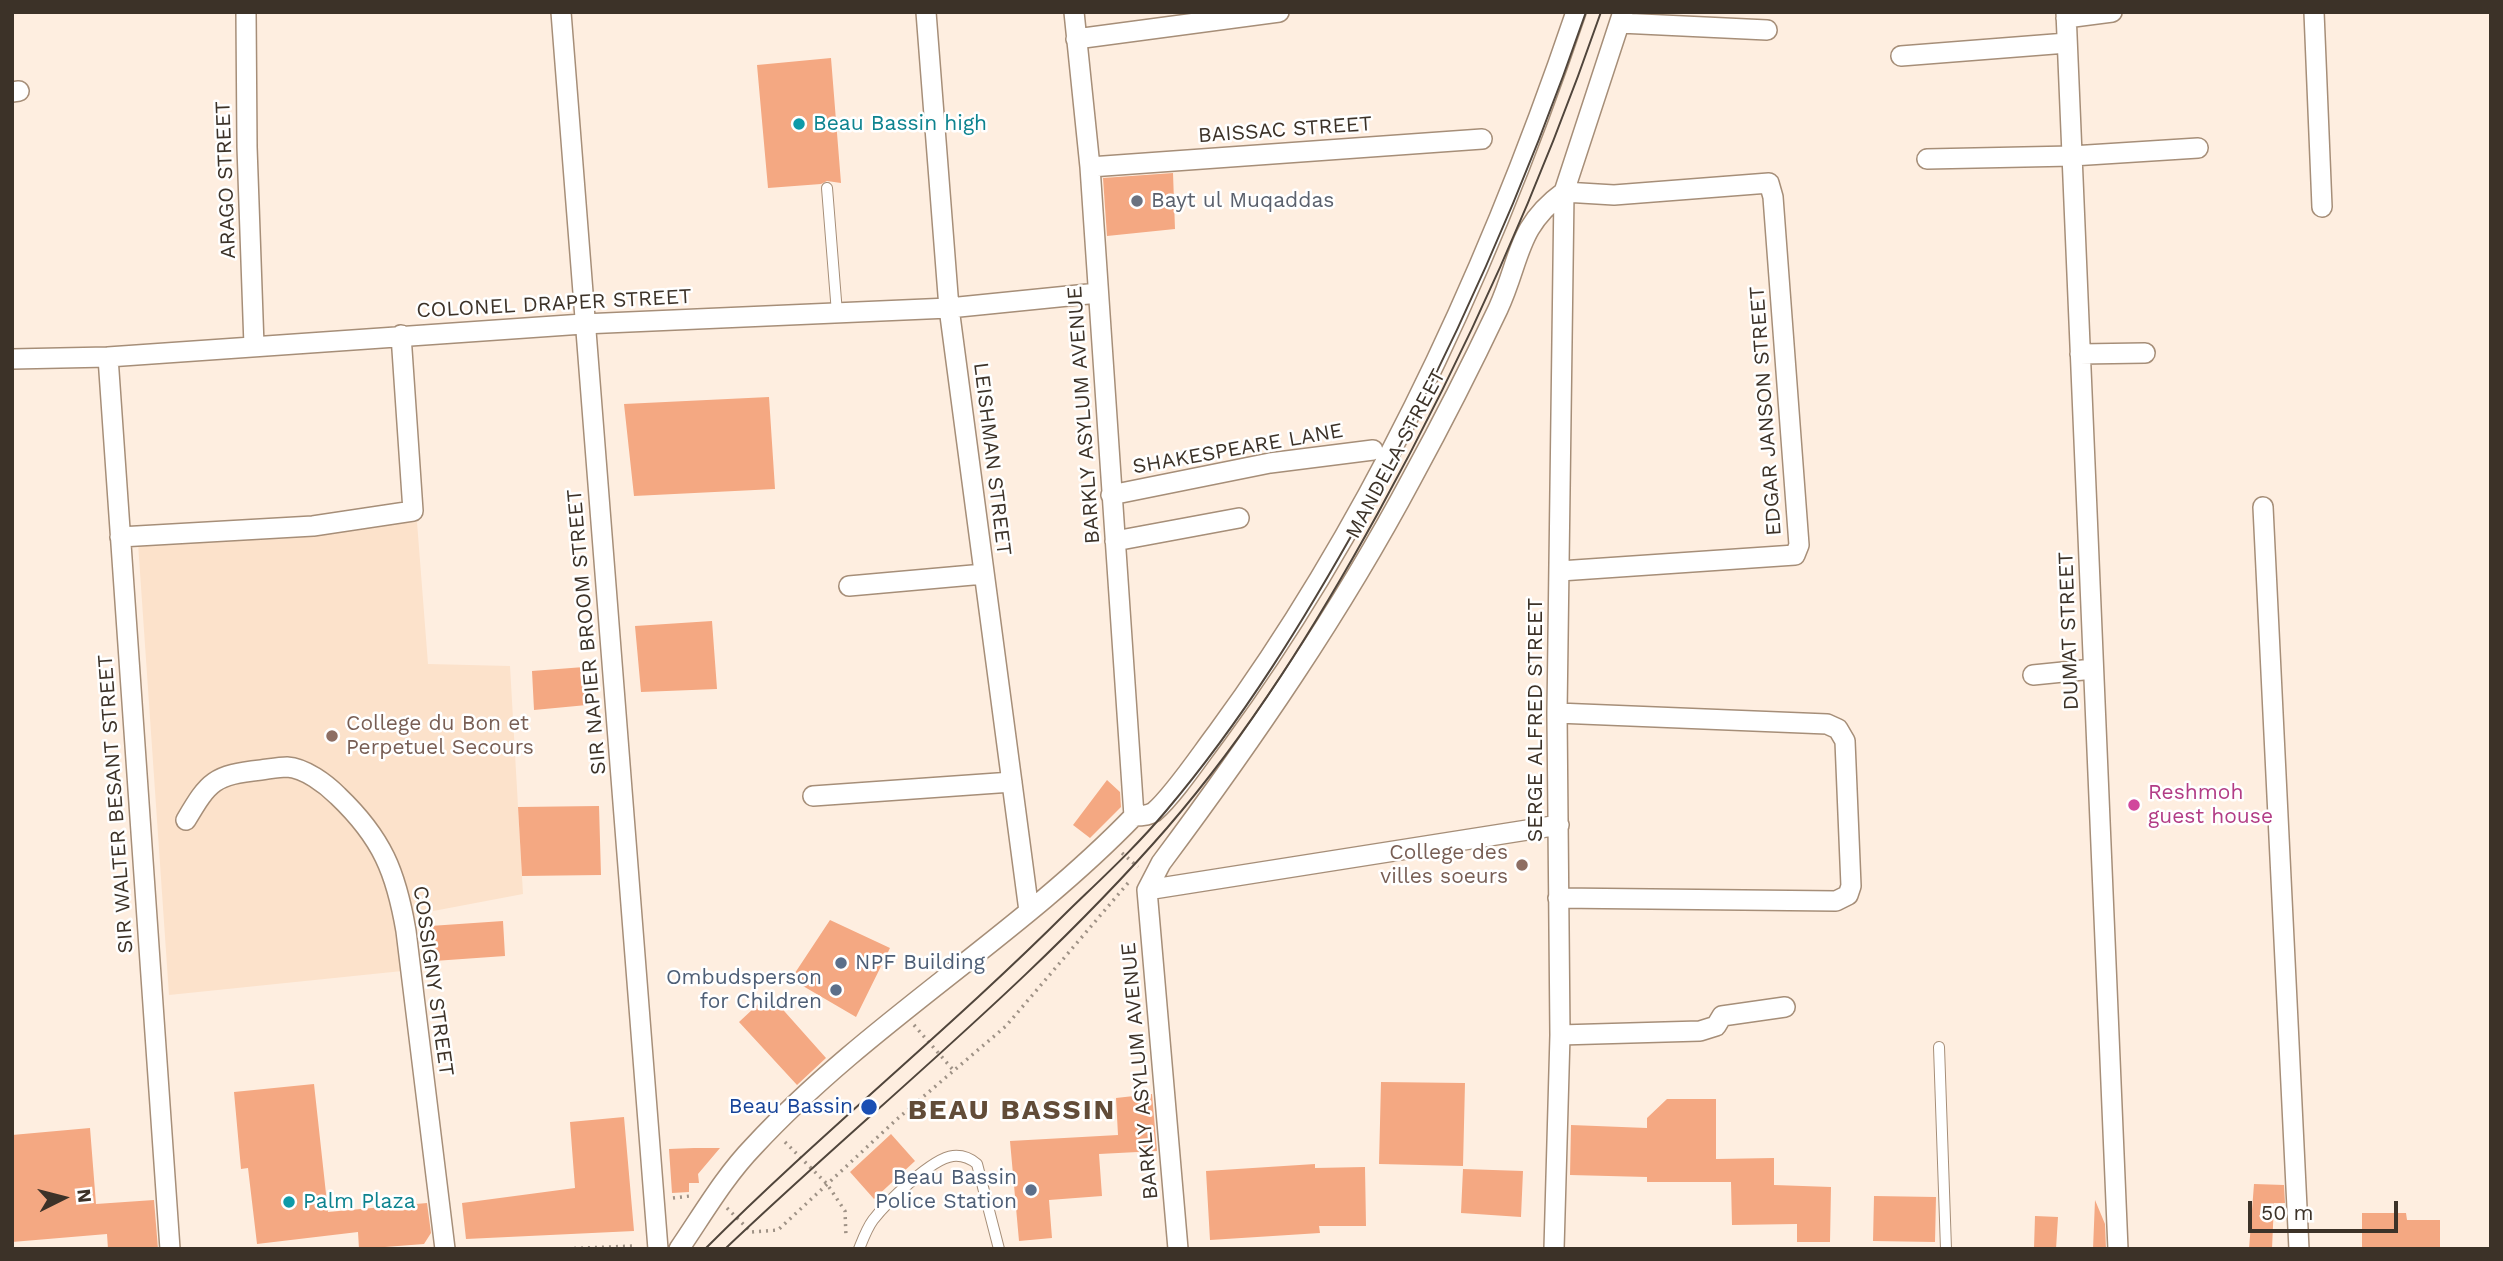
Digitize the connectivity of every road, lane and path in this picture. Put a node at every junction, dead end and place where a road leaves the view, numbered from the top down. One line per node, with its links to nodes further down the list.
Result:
1 (246, 12): 28 (street, ARAGO STREET)
2 (561, 12): 26 (street, SIR NAPIER BROOM STREET)
3 (926, 12): 24 (street, LEISHMAN STREET)
4 (1074, 12): 12 (street, BARKLY ASYLUM AVENUE)
5 (1279, 12): 12 (street)
6 (1576, 12): 48 (street)
7 (2112, 12): 9 (street)
8 (2314, 12): 22 (street)
9 (2066, 15): 13 (street, DUMAT STREET)
10 (1622, 18): 11 (street); 21 (street)
11 (1767, 30)
12 (1076, 39): 19 (street, BARKLY ASYLUM AVENUE)
13 (2067, 43): 14 (street); 17 (street, DUMAT STREET)
14 (1901, 56)
15 (1482, 139): 19 (street, BAISSAC STREET)
16 (2198, 148): 17 (street)
17 (2072, 156): 18 (street); 30 (street, DUMAT STREET)
18 (1927, 159)
19 (1090, 167): 23 (street, BARKLY ASYLUM AVENUE)
20 (827, 188): 25 (lane)
21 (1564, 192): 39 (street, SERGE ALFRED STREET); 39 (street, EDGAR JANSON STREET); 51 (street, MANDELA STREET)
22 (2322, 207)
23 (1098, 293): 24 (street, COLONEL DRAPER STREET); 34 (street, BARKLY ASYLUM AVENUE)
24 (949, 308): 25 (street, COLONEL DRAPER STREET); 40 (street, LEISHMAN STREET)
25 (837, 313): 26 (street, COLONEL DRAPER STREET)
26 (583, 324): 27 (street, COLONEL DRAPER STREET); 62 (street, SIR NAPIER BROOM STREET)
27 (401, 335): 28 (street, COLONEL DRAPER STREET); 37 (street)
28 (254, 346): 31 (street, COLONEL DRAPER STREET)
29 (2145, 353): 30 (street)
30 (2080, 354): 42 (street, DUMAT STREET)
31 (108, 357): 32 (street, COLONEL DRAPER STREET); 37 (street, SIR WALTER BESANT STREET)
32 (12, 359)
33 (1373, 450): 34 (street, SHAKESPEARE LANE)
34 (1111, 495): 38 (street, BARKLY ASYLUM AVENUE)
35 (2263, 507): 76 (street)
36 (1239, 518): 38 (street)
37 (120, 537): 63 (street, SIR WALTER BESANT STREET)
38 (1115, 541): 48 (street, BARKLY ASYLUM AVENUE)
39 (1560, 572): 44 (street, SERGE ALFRED STREET)
40 (984, 574): 41 (street); 45 (street, LEISHMAN STREET)
41 (849, 586)
42 (2093, 669): 43 (street); 75 (street, DUMAT STREET)
43 (2032, 675)
44 (1557, 713): 49 (street, SERGE ALFRED STREET); 52 (street)
45 (1012, 782): 46 (street); 53 (street, LEISHMAN STREET)
46 (813, 796)
47 (186, 820): 64 (street, COSSIGNY STREET)
48 (1128, 822): 50 (path); 53 (street)
49 (1559, 825): 51 (street); 52 (street, SERGE ALFRED STREET)
50 (1140, 869)
51 (1139, 884): 58 (path); 72 (street, BARKLY ASYLUM AVENUE)
52 (1558, 898): 56 (street, SERGE ALFRED STREET)
53 (1029, 911): 55 (street)
54 (1785, 1007): 56 (street)
55 (903, 1012): 58 (path); 59 (street)
56 (1560, 1035): 73 (street, SERGE ALFRED STREET)
57 (1939, 1047): 74 (lane)
58 (954, 1071): 60 (path)
59 (772, 1128): 60 (path); 61 (street)
60 (827, 1184): 61 (path); 69 (path)
61 (714, 1195): 62 (path); 68 (street)
62 (653, 1199): 67 (street, SIR NAPIER BROOM STREET)
63 (170, 1249)
64 (445, 1249)
65 (559, 1249): 66 (path)
66 (633, 1249)
67 (658, 1249)
68 (679, 1249)
69 (846, 1249)
70 (859, 1249): 71 (lane)
71 (999, 1249)
72 (1178, 1249)
73 (1554, 1249)
74 (1946, 1249)
75 (2118, 1249)
76 (2299, 1249)

